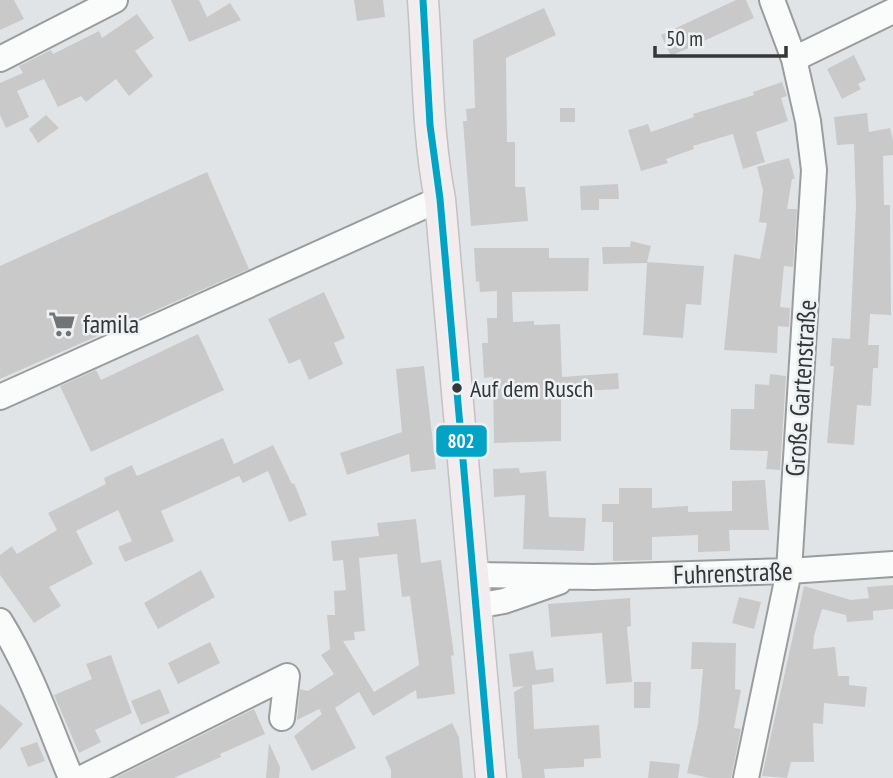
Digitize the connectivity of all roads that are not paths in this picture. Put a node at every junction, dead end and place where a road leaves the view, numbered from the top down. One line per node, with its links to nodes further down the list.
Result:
1 (115, 0): 5 (street)
2 (423, 0): 7 (main road)
3 (772, 0): 6 (street, Große Gartenstraße)
4 (893, 11): 6 (street)
5 (0, 59)
6 (794, 59): 10 (street, Große Gartenstraße)
7 (440, 199): 8 (street); 11 (main road)
8 (0, 397)
9 (893, 564): 10 (street, Fuhrenstraße)
10 (789, 571): 12 (street, Fuhrenstraße); 19 (street, Große Gartenstraße)
11 (472, 575): 12 (street, Fuhrenstraße); 13 (main road)
12 (573, 577): 13 (street, Fuhrenstraße)
13 (476, 606): 18 (main road)
14 (0, 621): 16 (street)
15 (282, 718): 17 (street)
16 (71, 778)
17 (82, 778)
18 (491, 778)
19 (746, 778)

